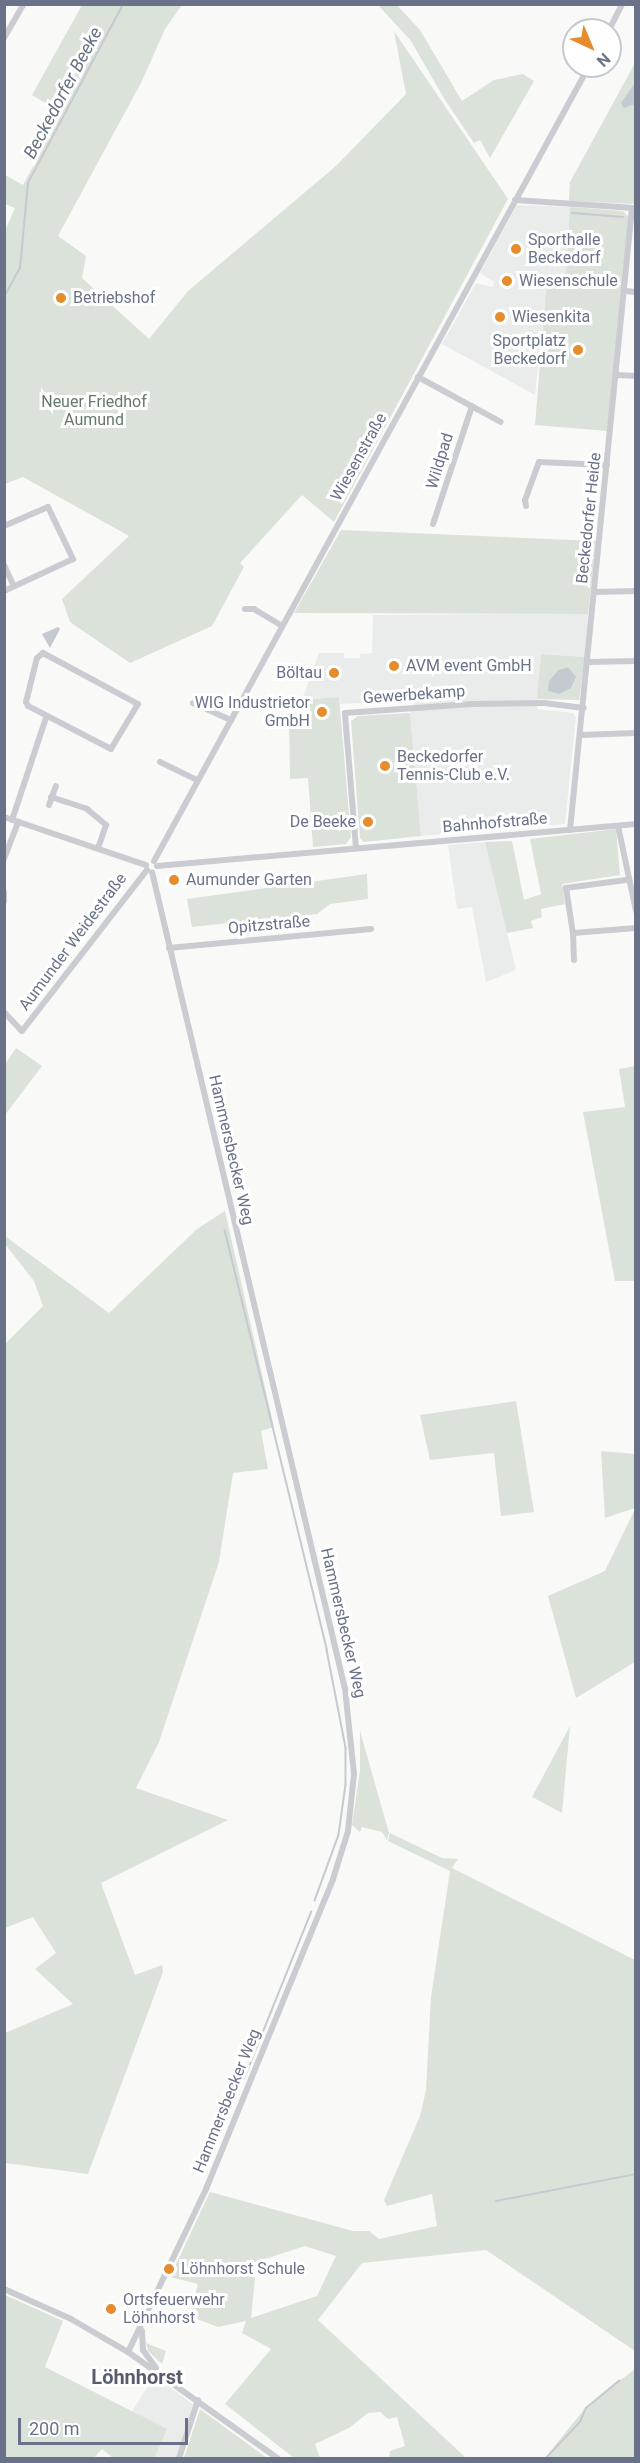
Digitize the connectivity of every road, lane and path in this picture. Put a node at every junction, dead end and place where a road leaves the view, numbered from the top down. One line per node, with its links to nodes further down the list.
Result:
1 (24, 4): 4 (street)
2 (622, 4): 3 (street)
3 (615, 18)
4 (4, 38)
5 (582, 78): 6 (street, Wiesenstraße)
6 (515, 200): 7 (street); 12 (street, Wiesenstraße)
7 (634, 208): 8 (street, Beckedorfer Heide)
8 (626, 291): 9 (street); 10 (street, Beckedorfer Heide)
9 (636, 292)
10 (617, 375): 11 (street); 15 (street, Beckedorfer Heide)
11 (636, 376)
12 (418, 377): 13 (street); 25 (street, Wiesenstraße)
13 (472, 406): 14 (street); 17 (street, Wildpad)
14 (501, 422)
15 (608, 465): 16 (street); 23 (street, Beckedorfer Heide)
16 (526, 506)
17 (433, 524)
18 (4, 526): 20 (street)
19 (4, 565): 20 (street)
20 (14, 586): 21 (street)
21 (4, 591)
22 (636, 591): 23 (street)
23 (594, 592): 27 (street, Beckedorfer Heide)
24 (245, 609): 25 (street)
25 (282, 626): 31 (street, Wiesenstraße)
26 (636, 661): 27 (street)
27 (588, 662): 29 (street, Beckedorfer Heide)
28 (193, 703): 31 (street)
29 (584, 708): 33 (street, Beckedorfer Heide); 45 (street, Gewerbekamp)
30 (46, 718): 30 (street); 40 (street)
31 (231, 720): 35 (street, Wiesenstraße)
32 (636, 734): 33 (street)
33 (580, 735): 43 (street, Beckedorfer Heide)
34 (160, 762): 35 (street)
35 (197, 780): 47 (street, Wiesenstraße)
36 (56, 786): 37 (street)
37 (51, 797): 38 (street); 44 (street)
38 (48, 805)
39 (4, 818): 40 (street)
40 (15, 821): 44 (street); 46 (street)
41 (636, 824): 42 (street, Bahnhofstraße)
42 (618, 826): 43 (street, Bahnhofstraße); 49 (street)
43 (570, 830): 45 (street, Bahnhofstraße)
44 (98, 848): 48 (street)
45 (356, 848): 47 (street, Bahnhofstraße)
46 (4, 859)
47 (155, 863): 48 (street); 48 (street, Aumunder Weidestraße)
48 (148, 869): 56 (street, Hammersbecker Weg); 58 (street, Aumunder Weidestraße)
49 (626, 880): 52 (street); 55 (street)
50 (4, 892): 51 (street)
51 (4, 901)
52 (636, 911)
53 (636, 928): 55 (street)
54 (371, 929): 56 (street, Opitzstraße)
55 (573, 933): 57 (street)
56 (169, 948): 60 (street, Hammersbecker Weg)
57 (574, 960)
58 (4, 1012)
59 (4, 2289): 61 (street)
60 (143, 2325): 61 (street, Hammersbecker Weg); 62 (street)
61 (128, 2352): 62 (street)
62 (160, 2373): 63 (street)
63 (198, 2400): 64 (street); 65 (street)
64 (179, 2458)
65 (277, 2458)

